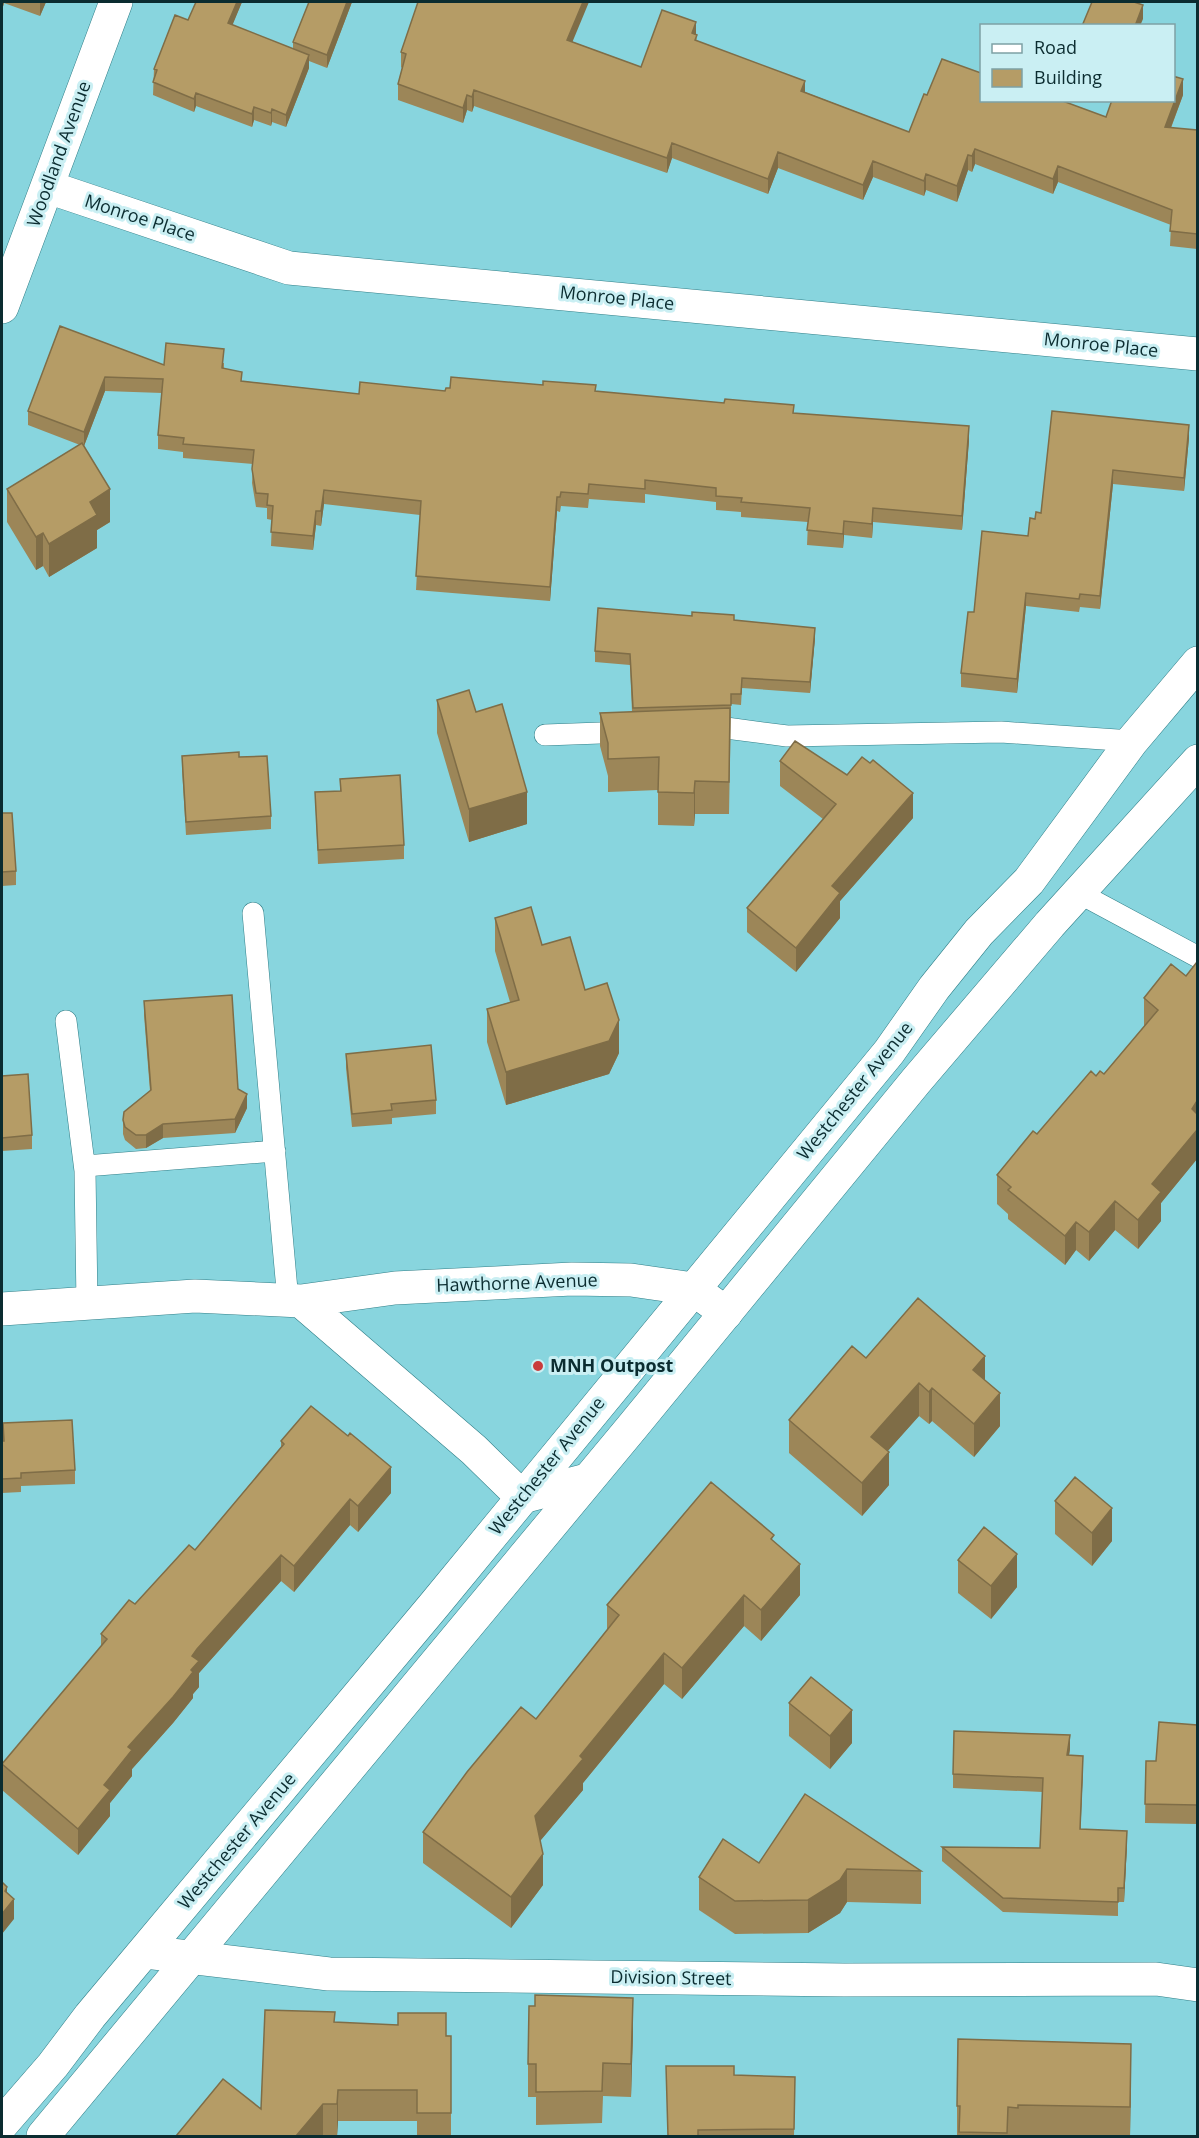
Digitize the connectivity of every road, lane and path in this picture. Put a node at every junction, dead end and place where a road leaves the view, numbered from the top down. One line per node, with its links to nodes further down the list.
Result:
1 (116, 2): 2 (main road, Woodland Avenue)
2 (48, 187): 3 (main road, Woodland Avenue); 4 (main road, Monroe Place)
3 (2, 307)
4 (1197, 354)
5 (1197, 663): 9 (main road, Westchester Avenue)
6 (680, 730): 9 (lane)
7 (646, 731): 8 (lane)
8 (545, 735)
9 (1132, 741): 17 (main road, Westchester Avenue)
10 (1197, 761): 11 (main road)
11 (1079, 893): 13 (lane); 21 (main road)
12 (253, 913): 15 (lane)
13 (1197, 957)
14 (66, 1021): 16 (lane)
15 (275, 1151): 16 (lane); 18 (lane)
16 (85, 1166): 19 (lane)
17 (693, 1289): 18 (main road, Hawthorne Avenue); 21 (main road, Hawthorne Avenue); 23 (main road, Westchester Avenue)
18 (294, 1301): 19 (main road, Hawthorne Avenue); 23 (main road)
19 (87, 1303): 20 (main road, Hawthorne Avenue)
20 (2, 1309)
21 (726, 1313): 22 (main road)
22 (587, 1480): 23 (main road); 25 (main road)
23 (522, 1497): 24 (main road, Westchester Avenue)
24 (146, 1952): 25 (main road, Division Street); 27 (main road, Westchester Avenue)
25 (193, 1956): 26 (main road, Division Street); 28 (main road)
26 (1197, 1985)
27 (2, 2124)
28 (43, 2136)

